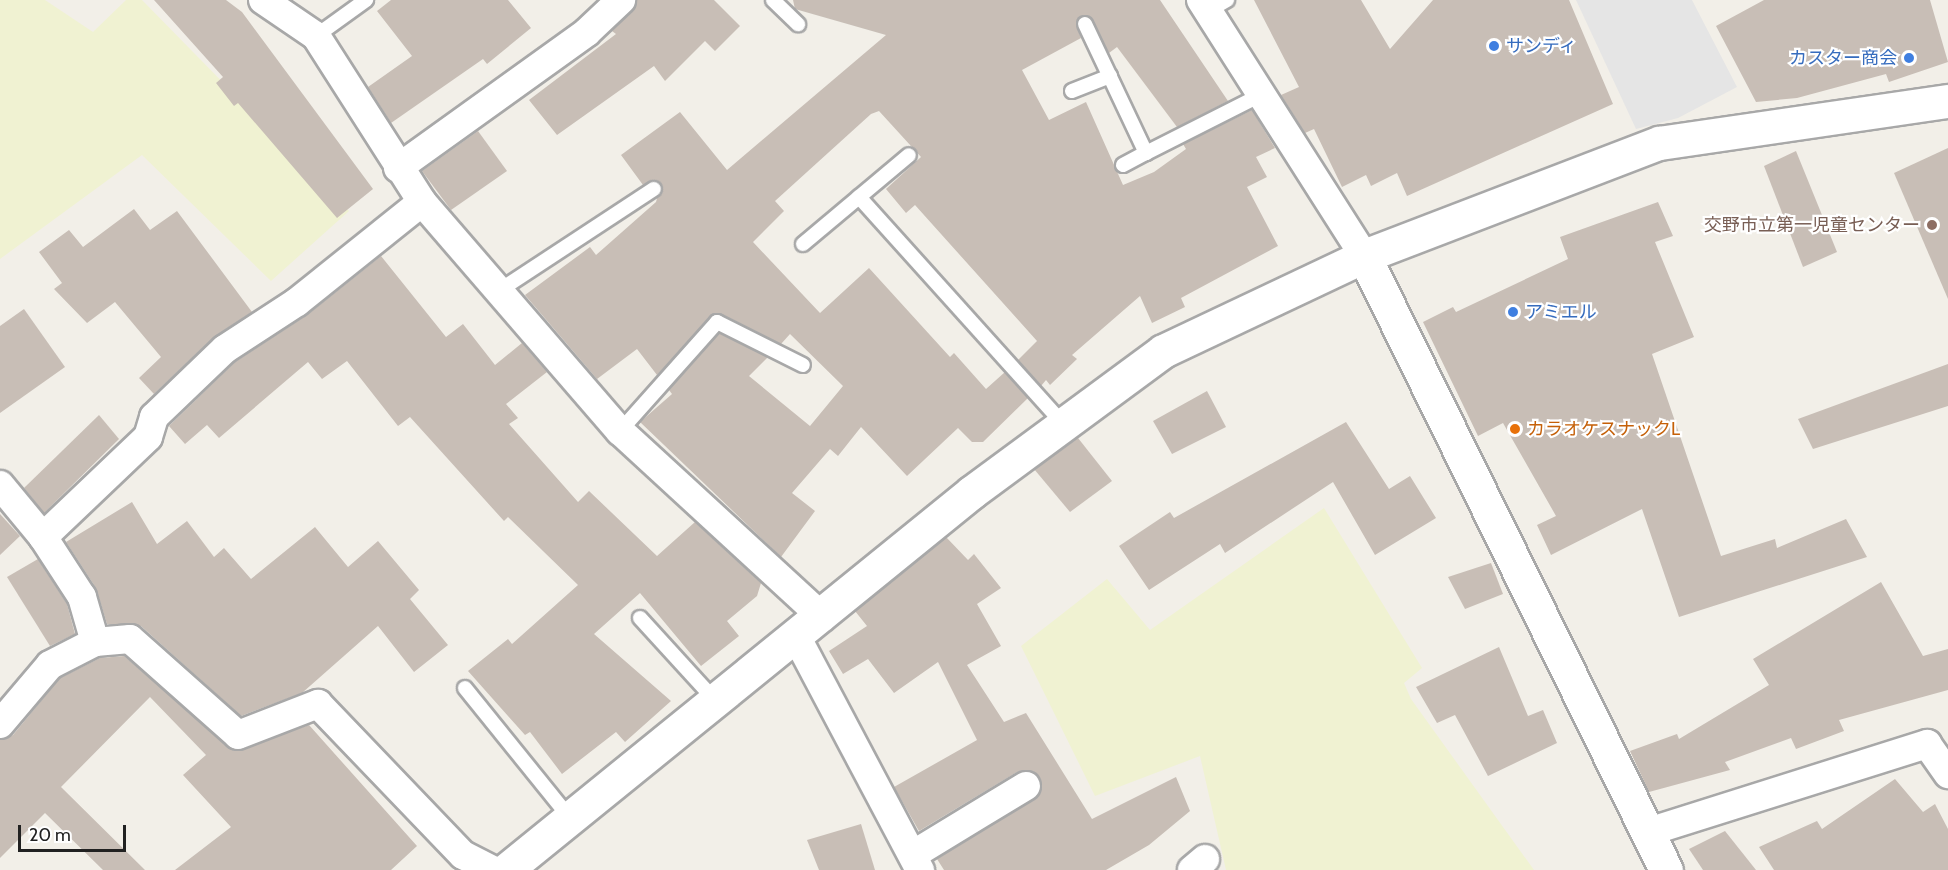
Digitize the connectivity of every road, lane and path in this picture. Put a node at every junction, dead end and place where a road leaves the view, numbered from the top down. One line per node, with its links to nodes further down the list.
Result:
1 (263, 0): 8 (street)
2 (366, 0): 8 (lane)
3 (621, 0): 16 (street)
4 (773, 0): 6 (lane)
5 (1212, 4): 11 (street)
6 (798, 24)
7 (1085, 24): 9 (lane)
8 (315, 36): 16 (street)
9 (1110, 76): 10 (lane); 13 (lane)
10 (1072, 92)
11 (1261, 95): 13 (lane); 21 (street)
12 (1948, 101): 21 (street)
13 (1146, 153): 15 (lane)
14 (909, 155): 18 (lane)
15 (1122, 165)
16 (398, 168): 19 (street)
17 (654, 189): 22 (lane)
18 (859, 197): 20 (lane); 24 (lane)
19 (422, 202): 22 (street); 27 (street)
20 (802, 244)
21 (1364, 256): 24 (street); 39 (street)
22 (500, 290): 25 (street)
23 (803, 365): 25 (lane)
24 (1064, 425): 28 (street)
25 (620, 431): 28 (street)
26 (0, 485): 27 (street)
27 (43, 537): 31 (street)
28 (822, 617): 30 (street)
29 (640, 618): 33 (lane)
30 (797, 638): 33 (street); 40 (street)
31 (96, 642): 34 (street); 41 (street)
32 (465, 688): 38 (lane)
33 (716, 702): 38 (street)
34 (0, 724)
35 (1937, 740): 36 (street); 39 (street)
36 (1948, 774)
37 (1026, 786): 40 (street)
38 (570, 818): 42 (street)
39 (1648, 832): 43 (street)
40 (917, 862)
41 (492, 870)
42 (506, 870)
43 (1666, 870)

